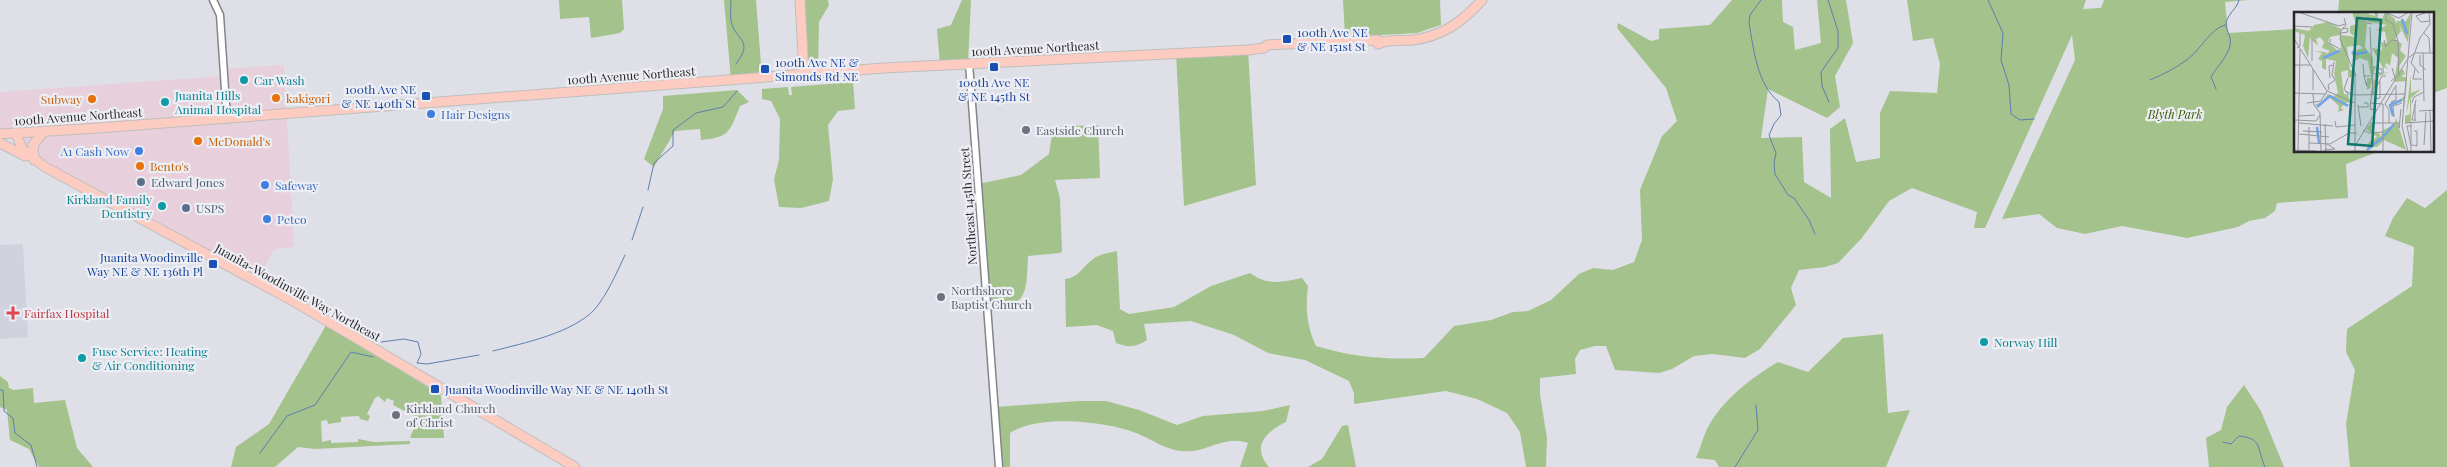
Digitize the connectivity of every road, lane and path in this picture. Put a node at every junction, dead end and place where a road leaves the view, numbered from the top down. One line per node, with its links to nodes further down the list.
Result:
1 (213, 0): 6 (street)
2 (800, 0): 5 (main road)
3 (1482, 0): 4 (main road, 100th Avenue Northeast)
4 (969, 63): 5 (main road, 100th Avenue Northeast); 13 (street, Northeast 145th Street)
5 (804, 74): 6 (main road, 100th Avenue Northeast)
6 (226, 118): 7 (main road, 100th Avenue Northeast)
7 (44, 131): 8 (main road, 100th Avenue Northeast); 11 (main road)
8 (16, 133): 9 (main road, 100th Avenue Northeast); 11 (main road, Juanita-Woodinville Way Northeast)
9 (0, 134)
10 (0, 142): 11 (main road)
11 (34, 161): 12 (main road, Juanita-Woodinville Way Northeast)
12 (575, 467)
13 (999, 467)

